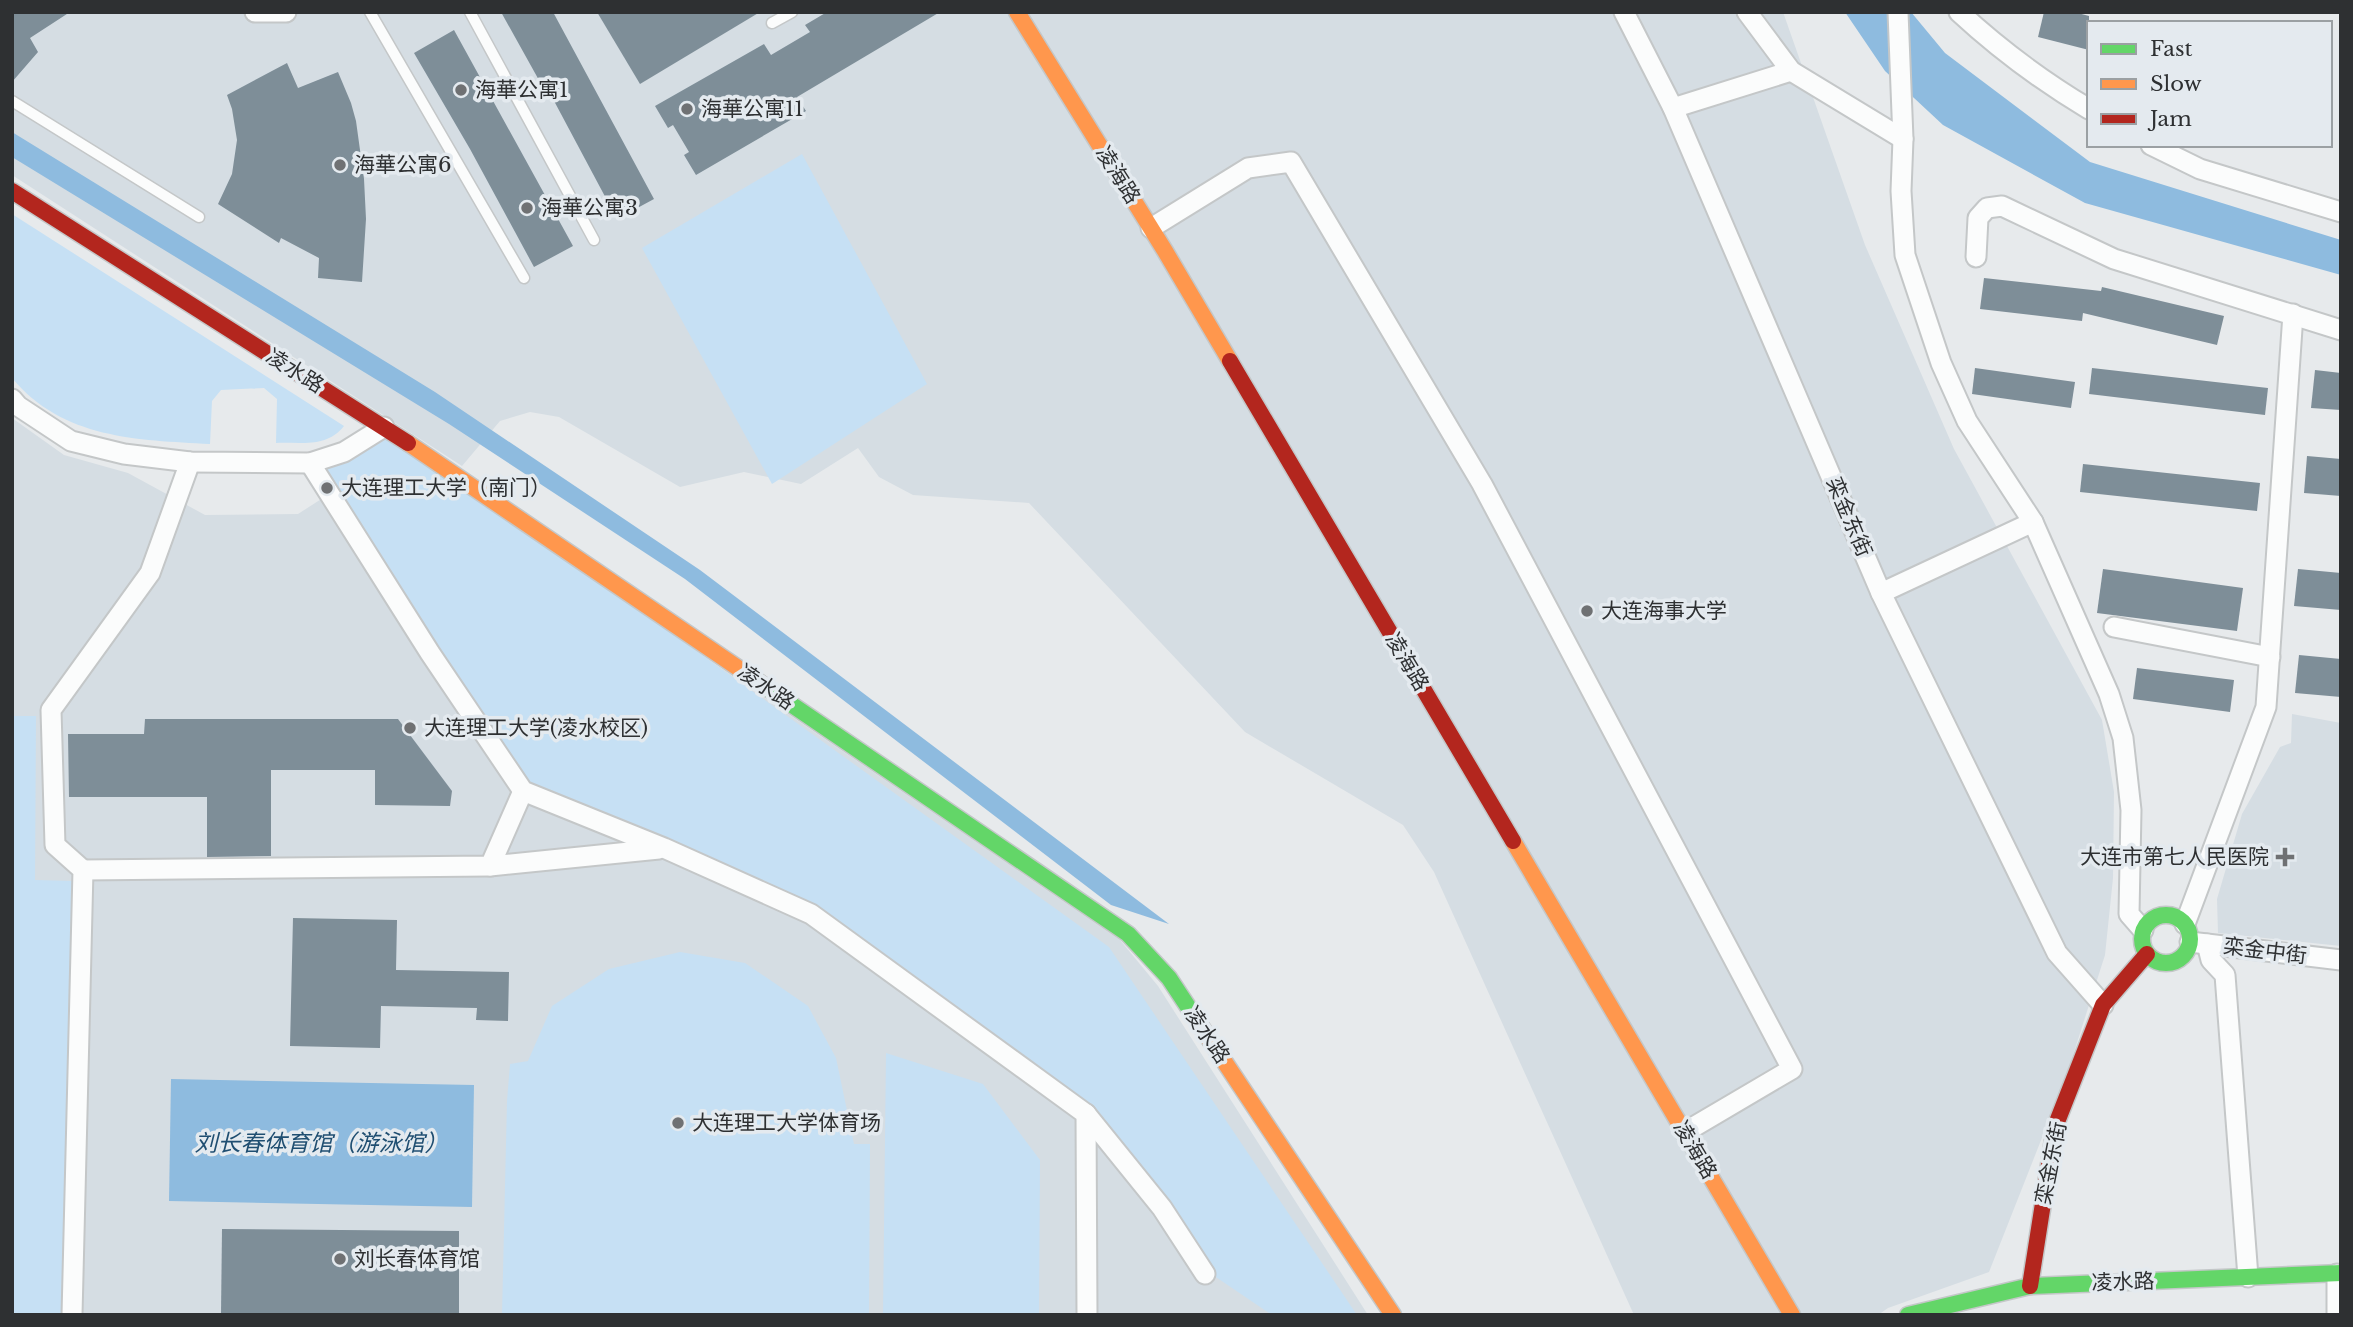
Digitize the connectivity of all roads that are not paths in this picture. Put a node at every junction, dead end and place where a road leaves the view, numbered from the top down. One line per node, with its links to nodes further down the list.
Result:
1 (255, 12): 2 (street)
2 (286, 12)
3 (370, 12): 24 (lane)
4 (470, 12): 22 (lane)
5 (792, 12): 11 (lane)
6 (1017, 12): 21 (street, 凌海路)
7 (1624, 12): 14 (street, 栾金东街)
8 (1748, 12): 12 (street)
9 (1898, 12): 16 (street)
10 (1959, 12): 15 (street)
11 (772, 23)
12 (1791, 71): 14 (street); 16 (street)
13 (12, 101): 20 (lane)
14 (1674, 108): 32 (street, 栾金东街)
15 (2087, 108)
16 (1903, 139): 31 (street)
17 (2155, 147): 19 (street)
18 (12, 191): 28 (street, 凌水路)
19 (2341, 212)
20 (199, 217)
21 (1151, 228): 45 (street, 凌海路); 45 (street)
22 (594, 240)
23 (1976, 257): 25 (street)
24 (524, 278)
25 (2293, 314): 26 (street); 34 (street)
26 (2341, 330)
27 (12, 399): 29 (street)
28 (384, 427): 30 (street); 52 (street, 凌水路)
29 (190, 462): 30 (street); 38 (street)
30 (310, 463): 35 (street)
31 (2034, 522): 32 (street); 39 (street)
32 (1881, 593): 43 (street, 栾金东街)
33 (2114, 627): 34 (street)
34 (2270, 657): 40 (street)
35 (523, 791): 36 (street); 37 (street)
36 (664, 848): 37 (street); 44 (street)
37 (490, 866): 38 (street)
38 (83, 870): 50 (street)
39 (2143, 930): 40 (street); 41 (street)
40 (2194, 937): 41 (street); 42 (street, 栾金中街); 48 (street)
41 (2147, 954): 43 (street, 栾金东街)
42 (2341, 960)
43 (2103, 1005): 49 (street, 栾金东街)
44 (1086, 1114): 47 (street); 51 (street)
45 (1685, 1132): 53 (street, 凌海路)
46 (2339, 1273): 48 (street, 凌水路); 55 (street)
47 (1205, 1274)
48 (2248, 1277): 49 (street, 凌水路)
49 (2030, 1286): 54 (street, 凌水路)
50 (72, 1315)
51 (1087, 1315)
52 (1393, 1315)
53 (1792, 1315)
54 (1908, 1315)
55 (2337, 1315)

